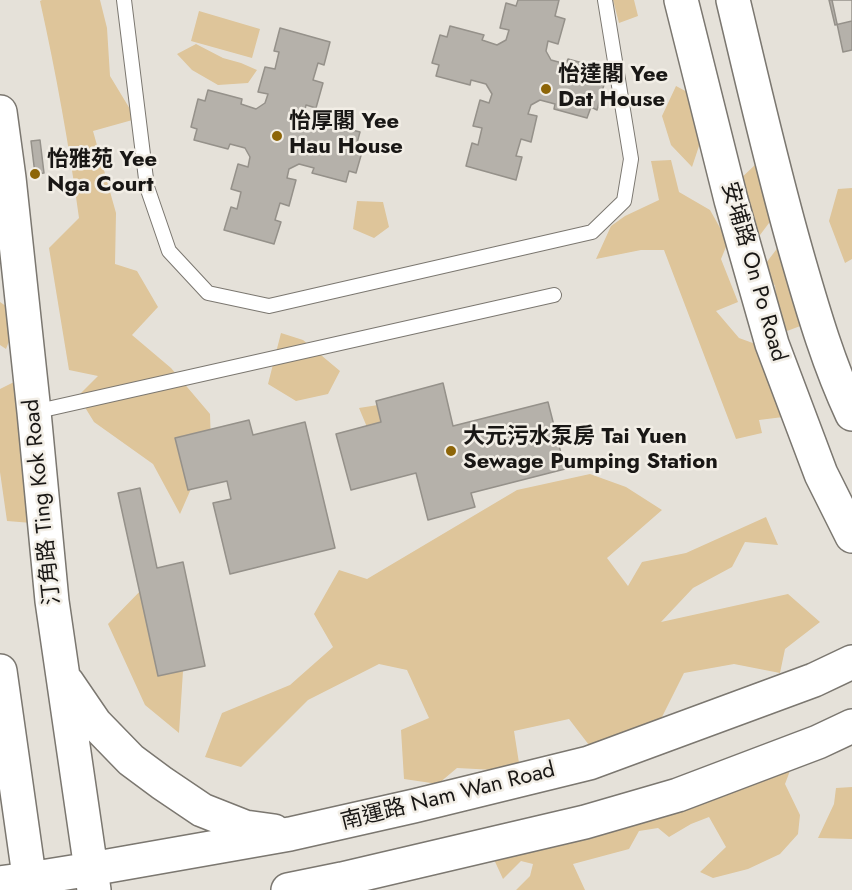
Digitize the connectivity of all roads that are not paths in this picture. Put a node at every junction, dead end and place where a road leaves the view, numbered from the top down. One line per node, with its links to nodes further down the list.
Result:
1 (124, 0): 2 (lane)
2 (605, 0)
3 (681, 0): 9 (main road, 安埔路 On Po Road)
4 (733, 0): 8 (main road, 安埔路 On Po Road)
5 (0, 112): 7 (main road, 汀角路 Ting Kok Road)
6 (554, 295): 7 (lane)
7 (34, 412): 12 (main road, 汀角路 Ting Kok Road)
8 (852, 414)
9 (852, 536)
10 (852, 662): 14 (main road, 南運路 Nam Wan Road)
11 (0, 671): 16 (main road)
12 (62, 675): 14 (main road); 15 (main road, 汀角路 Ting Kok Road)
13 (852, 726): 17 (main road)
14 (290, 834): 15 (main road, 南運路 Nam Wan Road)
15 (92, 880): 16 (main road, 南運路 Nam Wan Road)
16 (20, 884)
17 (333, 885): 18 (main road)
18 (288, 890)

